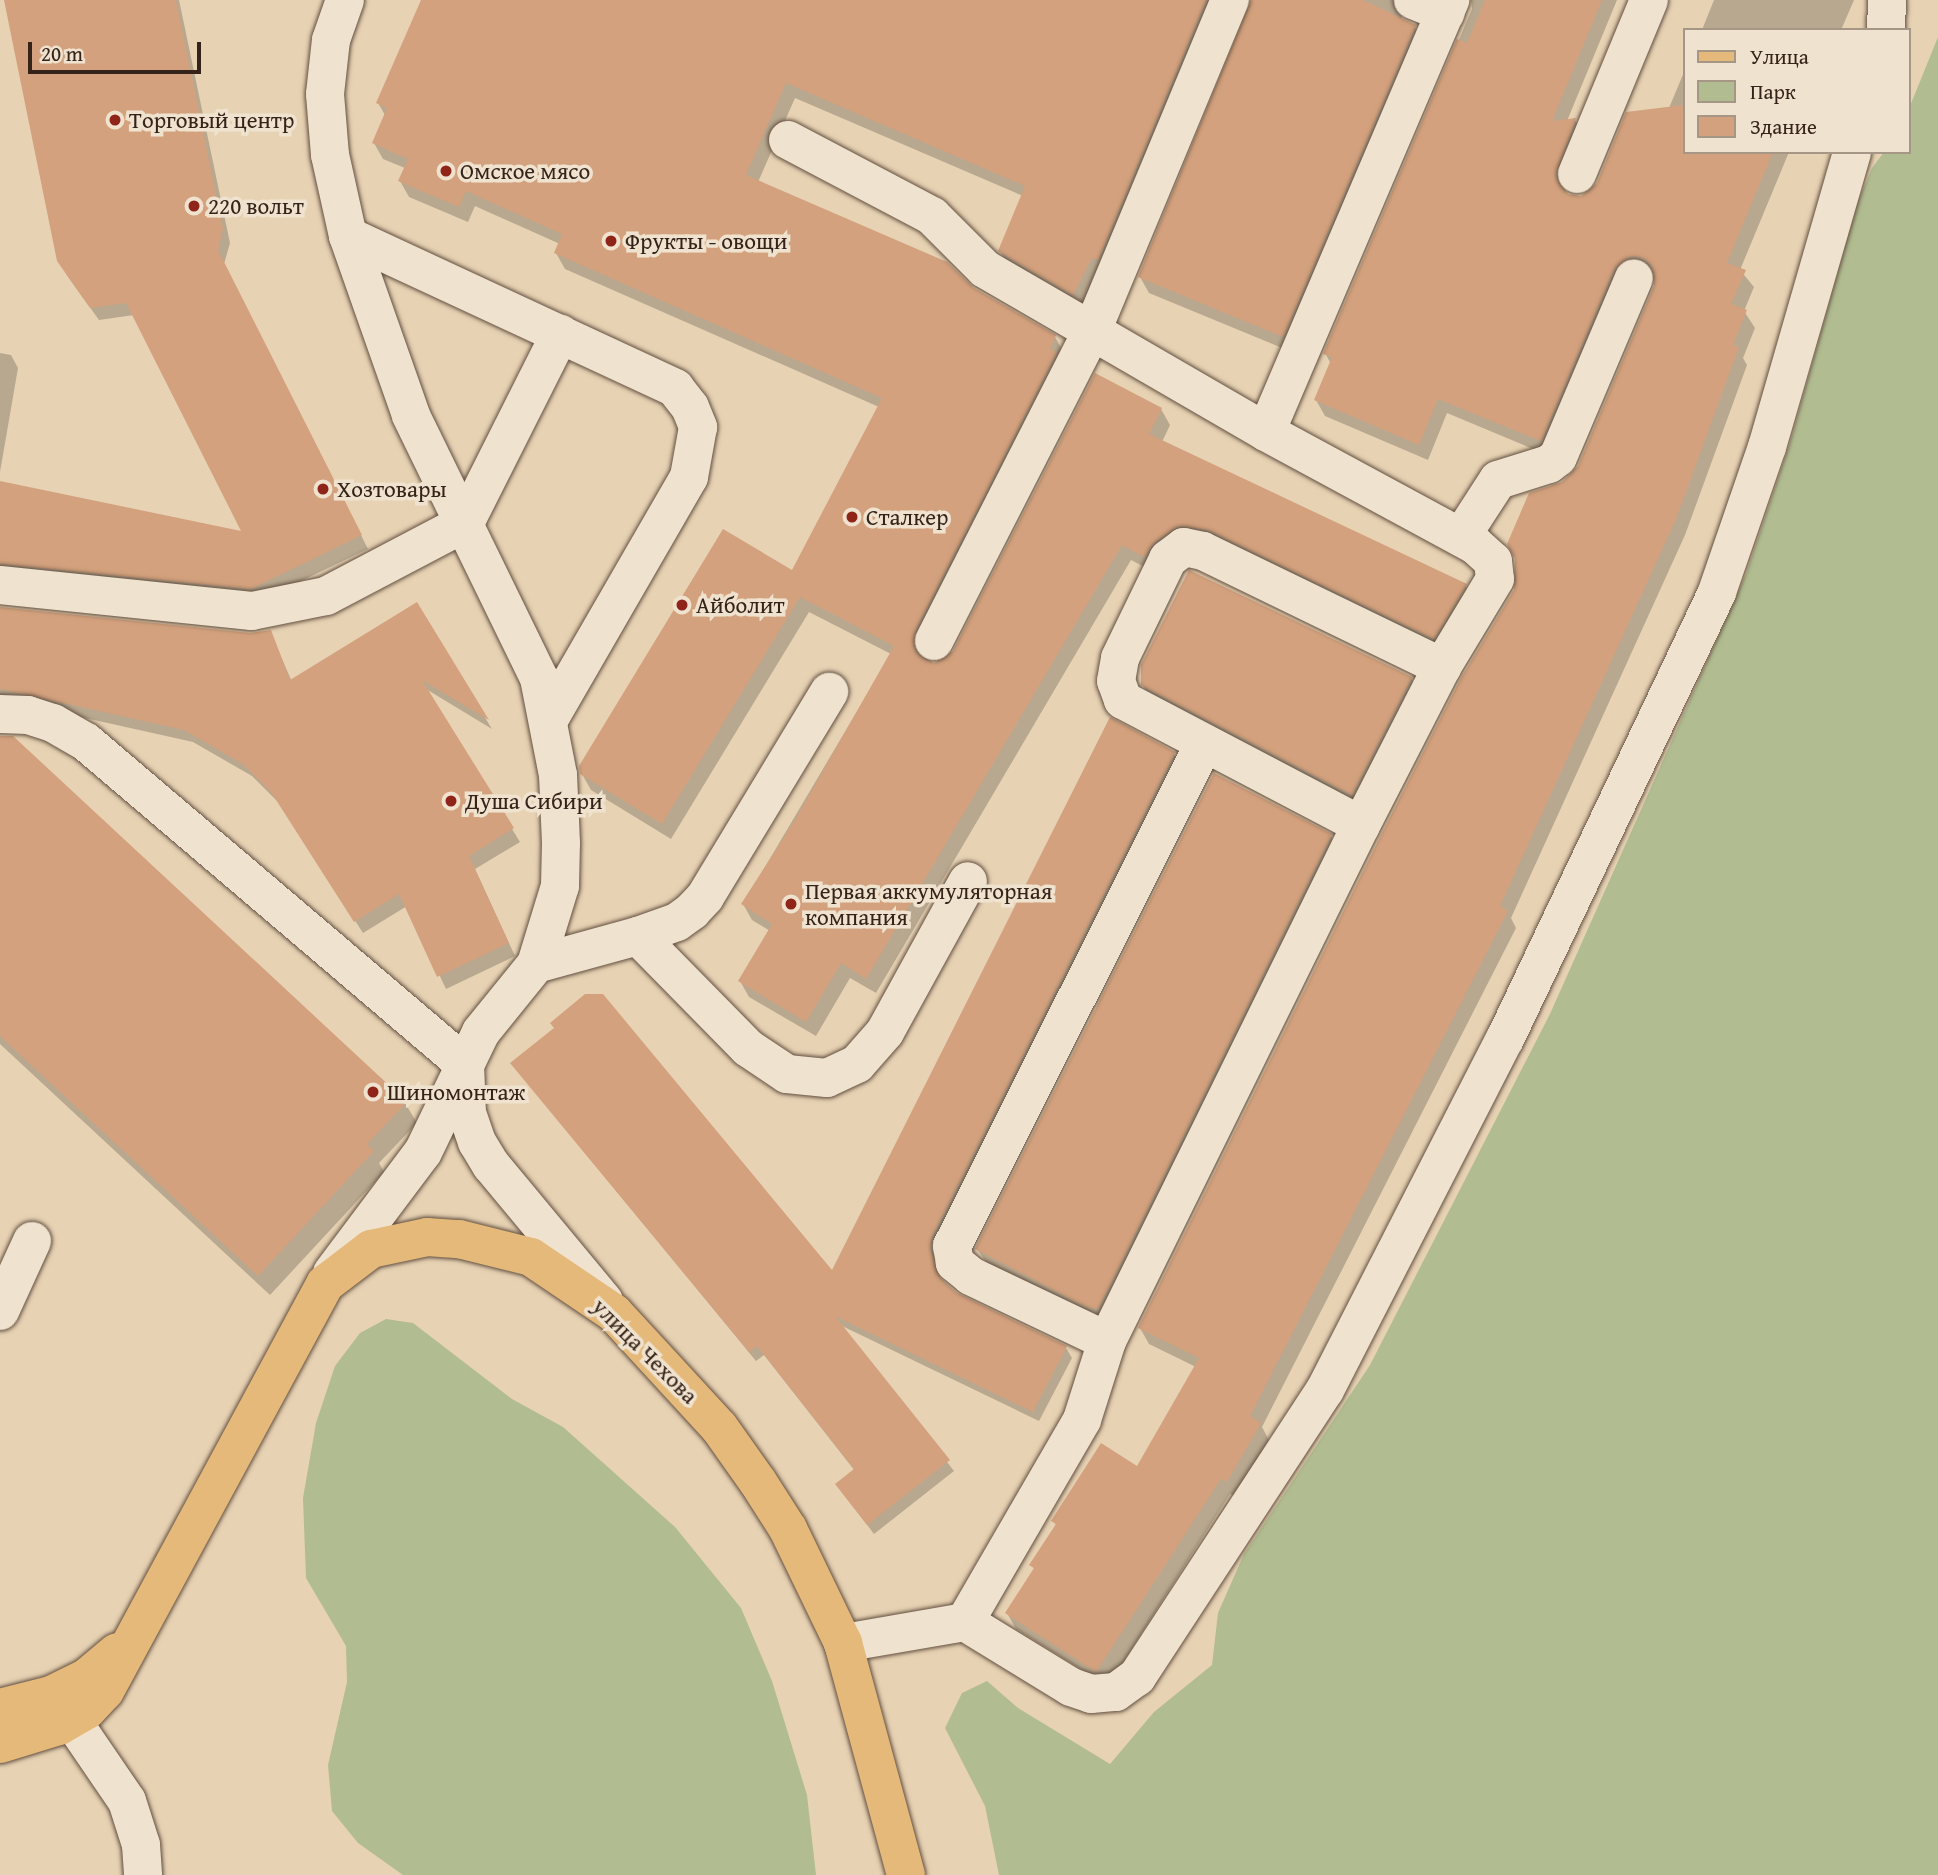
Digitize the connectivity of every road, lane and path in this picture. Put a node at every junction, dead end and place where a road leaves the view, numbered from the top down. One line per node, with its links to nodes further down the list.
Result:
1 (345, 0): 10 (lane)
2 (1230, 0): 12 (lane)
3 (1649, 0): 9 (lane)
4 (1887, 0): 6 (lane)
5 (1436, 4): 14 (lane)
6 (1886, 28)
7 (788, 140): 12 (lane)
8 (1851, 154): 34 (lane)
9 (1577, 174)
10 (348, 236): 13 (lane); 15 (lane)
11 (1634, 278): 16 (lane)
12 (1092, 331): 14 (lane); 18 (lane)
13 (560, 334): 15 (lane); 22 (lane)
14 (1266, 432): 16 (lane)
15 (465, 523): 17 (lane); 22 (lane)
16 (1461, 537): 19 (lane)
17 (0, 585)
18 (934, 641)
19 (1442, 667): 23 (lane); 24 (lane)
20 (829, 692): 26 (lane)
21 (0, 714): 28 (lane)
22 (550, 718): 27 (lane)
23 (1203, 746): 24 (lane); 33 (lane)
24 (1361, 825): 33 (lane)
25 (968, 881): 26 (lane)
26 (638, 936): 27 (lane)
27 (536, 964): 28 (lane)
28 (465, 1064): 30 (lane); 32 (lane)
29 (33, 1241): 31 (lane)
30 (325, 1284): 32 (main road, улица Чехова); 35 (main road, улица Чехова)
31 (0, 1311)
32 (614, 1313): 36 (main road, улица Чехова)
33 (1107, 1341): 34 (lane)
34 (965, 1622): 36 (lane)
35 (139, 1631): 37 (main road, улица Чехова); 38 (main road, улица Чехова)
36 (843, 1643): 41 (main road, улица Чехова)
37 (0, 1708)
38 (71, 1719): 39 (main road, улица Чехова); 40 (lane)
39 (0, 1744)
40 (143, 1875)
41 (906, 1875)

